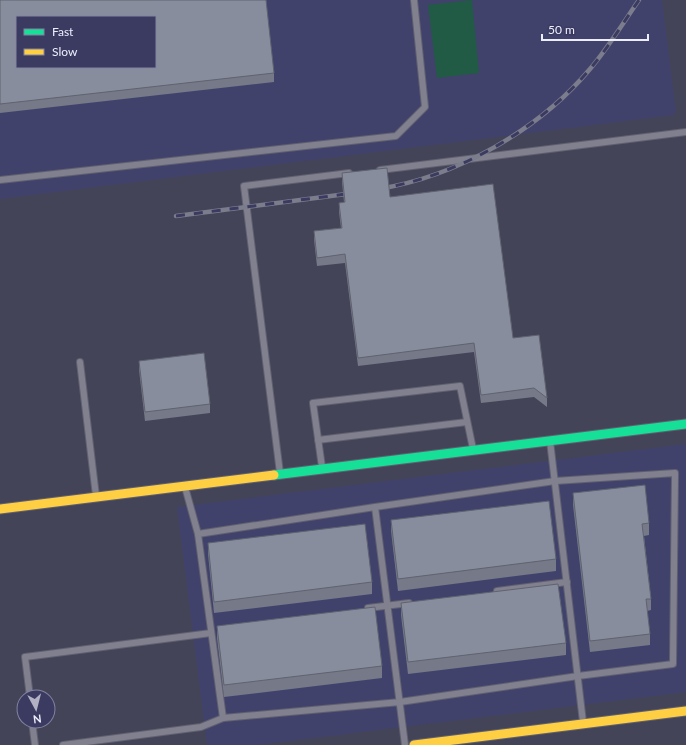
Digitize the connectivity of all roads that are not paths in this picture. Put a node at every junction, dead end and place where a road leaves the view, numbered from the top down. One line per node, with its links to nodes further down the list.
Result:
1 (414, 0): 5 (lane)
2 (686, 132): 3 (lane)
3 (370, 171)
4 (354, 173): 13 (lane)
5 (0, 180)
6 (80, 362): 16 (lane)
7 (467, 422): 9 (lane); 9 (lane); 11 (lane)
8 (686, 424): 10 (street)
9 (318, 440): 12 (lane)
10 (550, 441): 11 (street); 14 (lane)
11 (473, 450): 12 (street)
12 (323, 469): 13 (street)
13 (280, 474): 15 (street)
14 (555, 481): 17 (lane); 20 (lane); 27 (lane)
15 (185, 486): 16 (street); 19 (lane)
16 (96, 497): 18 (street)
17 (375, 507): 19 (lane); 23 (lane)
18 (0, 510)
19 (198, 534): 26 (lane)
20 (567, 582): 21 (lane); 27 (lane)
21 (489, 592)
22 (419, 602): 23 (lane)
23 (388, 606): 24 (lane); 29 (lane)
24 (365, 609)
25 (218, 628): 26 (lane)
26 (211, 631): 28 (lane); 31 (lane)
27 (578, 676): 29 (lane); 32 (lane)
28 (29, 689)
29 (400, 702): 31 (lane); 36 (lane)
30 (686, 711): 32 (street)
31 (222, 718): 35 (lane)
32 (584, 724): 37 (street)
33 (33, 729): 34 (lane)
34 (35, 745)
35 (63, 745)
36 (405, 745)
37 (414, 745)

